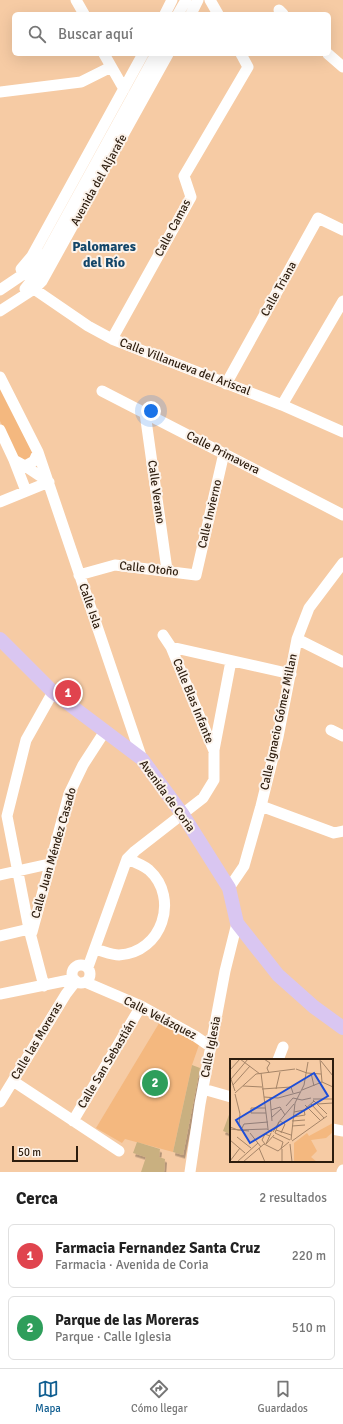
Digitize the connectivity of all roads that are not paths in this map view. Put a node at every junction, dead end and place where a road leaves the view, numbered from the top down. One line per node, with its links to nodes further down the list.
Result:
1 (76, 0): 6 (street)
2 (172, 0): 7 (street)
3 (186, 0): 8 (street)
4 (198, 0): 9 (street)
5 (210, 0): 10 (street)
6 (83, 12)
7 (165, 12)
8 (179, 12)
9 (191, 12)
10 (217, 12)
11 (105, 56): 17 (street)
12 (142, 56): 19 (street, Avenida del Aljarafe)
13 (155, 56): 22 (street, Avenida del Aljarafe)
14 (167, 56): 24 (street, Avenida del Aljarafe)
15 (241, 56): 29 (street, Calle Camas)
16 (330, 56): 18 (street)
17 (111, 67): 19 (street); 20 (street)
18 (343, 67)
19 (124, 89): 23 (street, Avenida del Aljarafe)
20 (0, 92)
21 (343, 230): 31 (street, Calle Triana)
22 (47, 252): 25 (street, Avenida del Aljarafe); 27 (street, Avenida del Aljarafe)
23 (0, 284)
24 (34, 289): 28 (street, Avenida del Aljarafe); 29 (street, Calle Villanueva del Ariscal)
25 (0, 290)
26 (343, 301): 33 (street)
27 (0, 307)
28 (0, 311)
29 (112, 339): 31 (street, Calle Villanueva del Ariscal)
30 (0, 376): 37 (street, Calle Isla)
31 (226, 384): 33 (street, Calle Villanueva del Ariscal)
32 (102, 391): 34 (street, Calle Primavera)
33 (282, 405): 36 (street, Calle Villanueva del Ariscal)
34 (145, 414): 38 (street, Calle Primavera); 46 (street, Calle Verano)
35 (0, 430): 39 (street)
36 (343, 432)
37 (38, 452): 40 (street); 41 (street, Calle Isla)
38 (224, 453): 44 (street, Calle Primavera); 48 (street, Calle Invierno)
39 (14, 460): 40 (street); 42 (street)
40 (25, 466): 41 (street)
41 (49, 482): 42 (street); 47 (street, Calle Isla)
42 (26, 491): 43 (street)
43 (0, 502)
44 (343, 515)
45 (343, 563): 50 (street, Calle Ignacio Gómez Millan)
46 (167, 570): 47 (street, Calle Otoño); 48 (street, Calle Otoño)
47 (79, 575): 61 (street, Calle Isla)
48 (196, 575)
49 (163, 635): 52 (street, Calle Blas Infante)
50 (297, 639): 54 (street); 55 (street, Calle Ignacio Gómez Millan)
51 (1, 641): 56 (main road, Avenida de Coria)
52 (171, 647): 53 (street, Calle Blas Infante); 60 (street, Calle Blas Infante)
53 (231, 661): 55 (street, Calle Blas Infante); 60 (street)
54 (343, 662)
55 (291, 674): 62 (street, Calle Ignacio Gómez Millan)
56 (53, 692): 58 (main road, Avenida de Coria); 63 (street)
57 (331, 730): 59 (street)
58 (105, 731): 61 (main road, Avenida de Coria); 67 (street, Calle Juan Méndez Casado)
59 (343, 736)
60 (214, 750): 64 (street, Calle Blas Infante)
61 (142, 759): 64 (main road, Avenida de Coria)
62 (261, 806): 65 (street); 70 (street, Calle Ignacio Gómez Millan)
63 (2, 815): 68 (street)
64 (183, 815): 66 (street, Calle Blas Infante); 70 (main road, Avenida de Coria)
65 (343, 831)
66 (128, 859): 74 (street); 74 (street)
67 (49, 864): 68 (street); 72 (street, Calle Juan Méndez Casado)
68 (18, 871): 69 (street); 72 (street)
69 (0, 875)
70 (229, 888): 71 (main road, Avenida de Coria)
71 (237, 923): 80 (main road); 81 (street, Calle Iglesia)
72 (30, 932): 73 (street); 77 (street)
73 (0, 936)
74 (96, 950): 75 (street)
75 (88, 967): 76 (street); 76 (street)
76 (78, 981): 77 (street); 79 (street, Calle Velázquez); 84 (street, Calle las Moreras)
77 (44, 986): 78 (street)
78 (0, 994)
79 (141, 1006): 81 (street, Calle Velázquez); 88 (street, Calle San Sebastián)
80 (343, 1028)
81 (211, 1047): 85 (street, Calle Iglesia)
82 (283, 1047): 83 (street)
83 (278, 1059)
84 (13, 1082): 87 (street, Calle las Moreras); 88 (street)
85 (203, 1089): 86 (street); 92 (street, Calle Iglesia)
86 (230, 1097)
87 (0, 1102)
88 (73, 1121): 91 (street)
89 (333, 1129): 90 (street)
90 (343, 1131)
91 (119, 1152)
92 (190, 1172)

